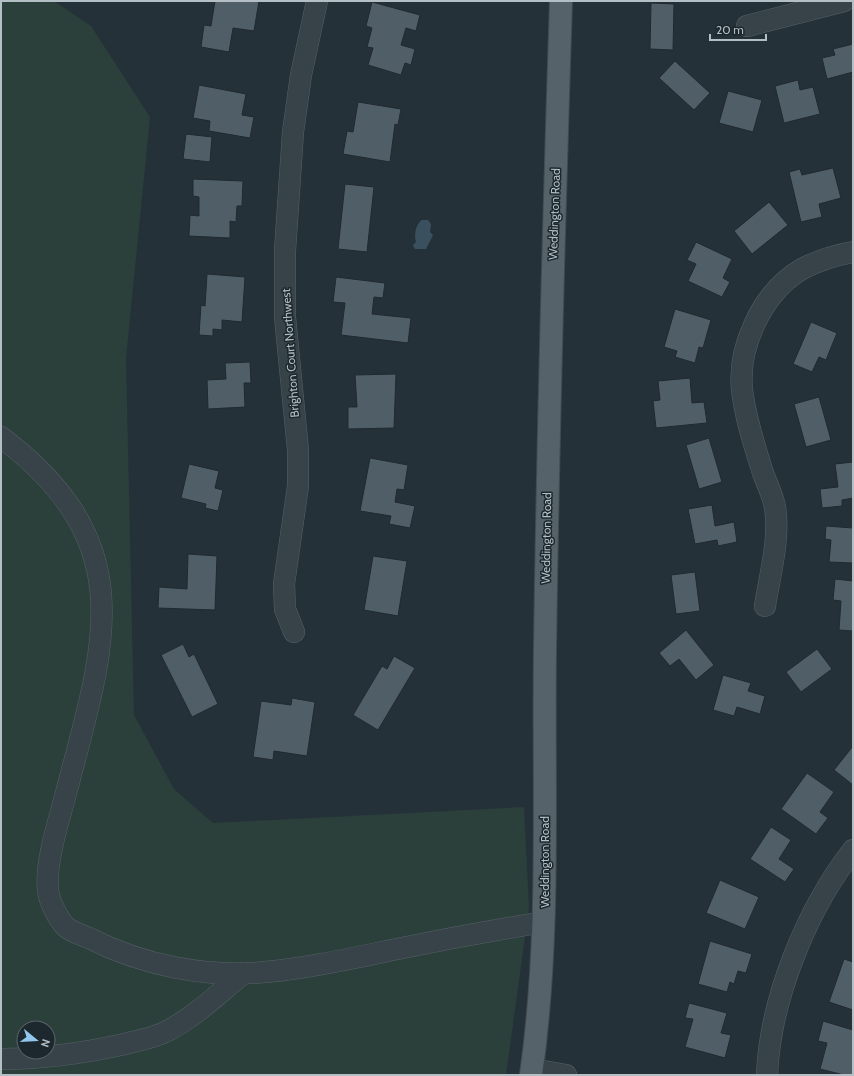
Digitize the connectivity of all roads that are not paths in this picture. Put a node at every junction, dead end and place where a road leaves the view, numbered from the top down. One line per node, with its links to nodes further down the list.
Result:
1 (317, 1): 8 (street, Brighton Court Northwest)
2 (561, 1): 10 (main road, Weddington Road)
3 (844, 1): 4 (street)
4 (747, 26)
5 (853, 252): 7 (street)
6 (1, 437): 11 (street)
7 (765, 606)
8 (294, 632)
9 (853, 850): 15 (street)
10 (544, 922): 11 (street); 13 (main road, Weddington Road)
11 (244, 973): 12 (street)
12 (1, 1059)
13 (531, 1072): 14 (street)
14 (566, 1075)
15 (767, 1075)

